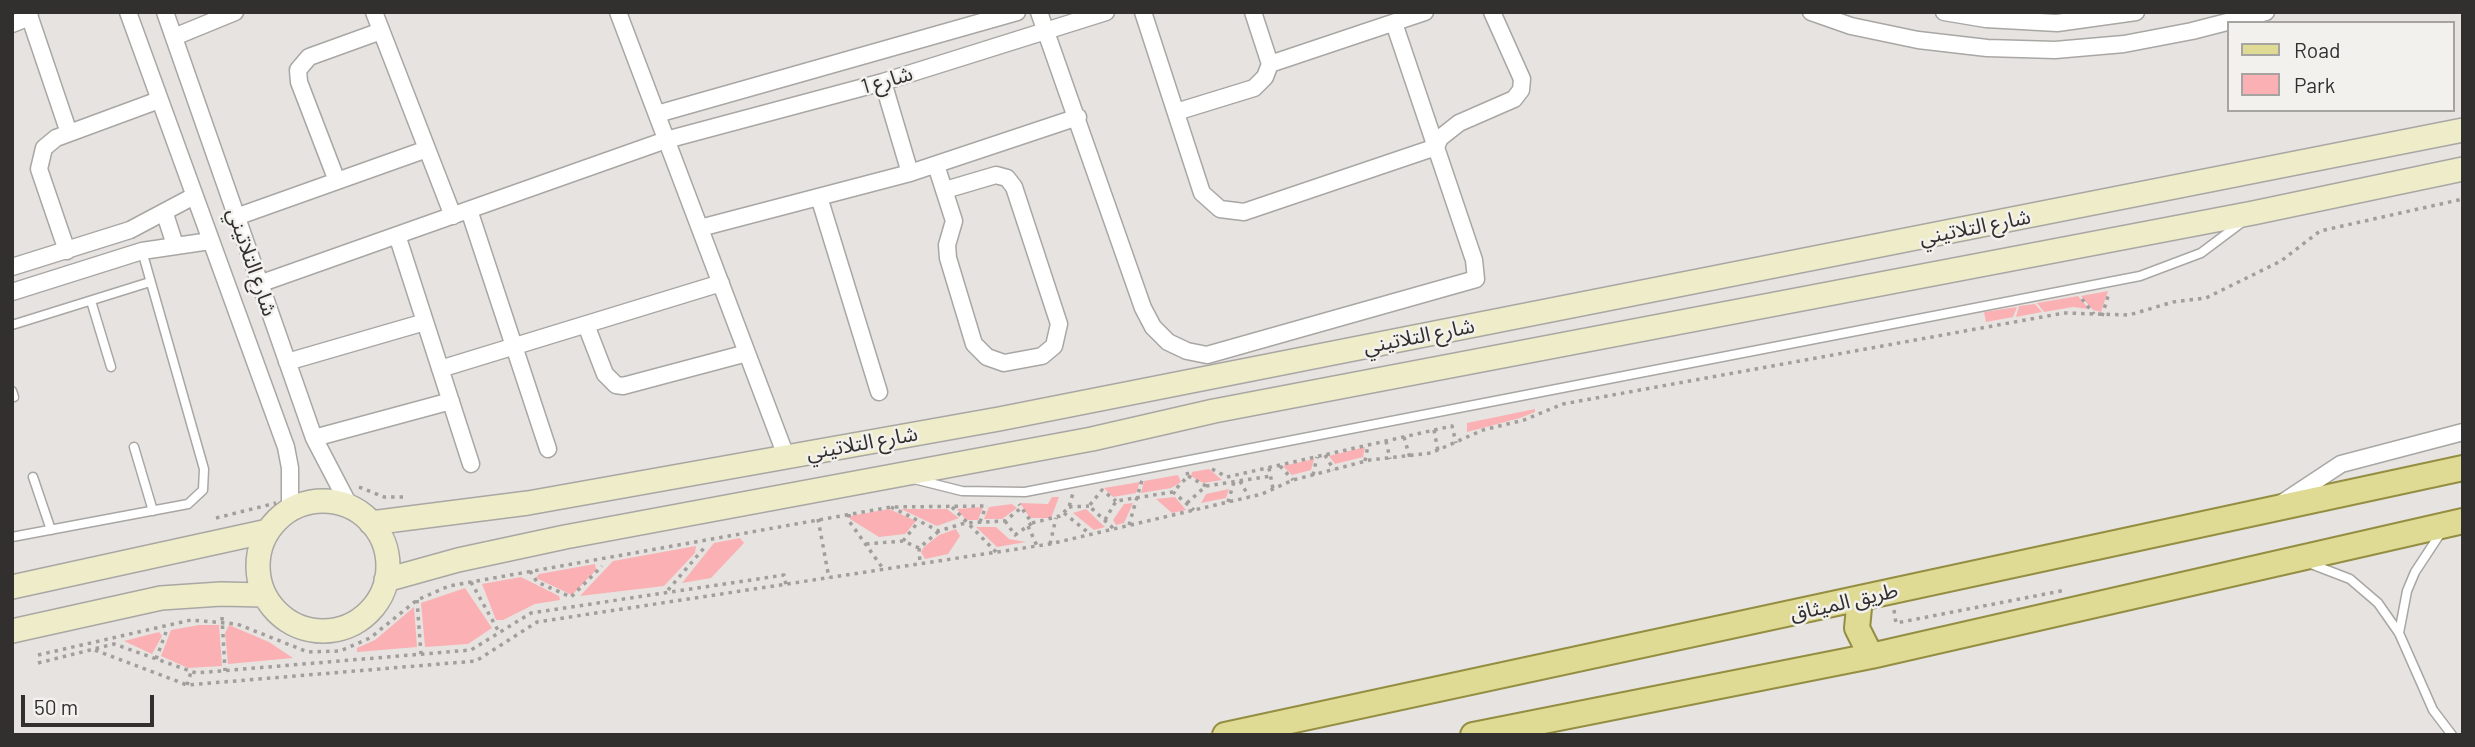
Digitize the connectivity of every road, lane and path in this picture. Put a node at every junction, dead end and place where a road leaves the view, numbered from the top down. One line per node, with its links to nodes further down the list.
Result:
1 (128, 12): 27 (street, شارع التلاتيني)
2 (166, 12): 23 (street, شارع التلاتيني)
3 (235, 12): 23 (street)
4 (618, 12): 29 (street)
5 (1039, 12): 22 (street)
6 (1106, 12): 22 (street, شارع 1)
7 (1143, 12): 28 (street)
8 (1253, 12): 25 (street)
9 (1425, 12): 20 (street)
10 (1492, 12): 34 (street)
11 (1811, 12): 18 (street)
12 (1944, 12): 13 (street)
13 (2136, 12)
14 (2266, 12): 19 (street)
15 (1008, 14): 24 (street); 29 (street, شارع 1)
16 (29, 15): 21 (street); 32 (street)
17 (381, 18): 35 (street); 39 (street)
18 (2226, 21)
19 (2226, 21)
20 (1394, 23): 25 (street); 34 (street)
21 (12, 24)
22 (1046, 31): 24 (street, شارع 1); 30 (street)
23 (174, 37): 48 (street, شارع التلاتيني)
24 (1014, 41): 26 (street, شارع 1)
25 (1270, 64): 28 (street)
26 (883, 82): 33 (street, شارع 1); 38 (street)
27 (159, 100): 32 (street); 41 (street, شارع التلاتيني)
28 (1176, 112): 34 (street)
29 (657, 114): 33 (street)
30 (1078, 117): 34 (street); 36 (street)
31 (2463, 130): 84 (main road, شارع التلاتيني)
32 (69, 133): 53 (street)
33 (666, 140): 44 (street, شارع 1); 49 (street)
34 (1436, 147)
35 (426, 149): 39 (street); 47 (street)
36 (936, 165): 38 (street); 40 (street)
37 (2463, 169): 45 (main road, شارع التلاتيني)
38 (910, 173): 42 (street)
39 (337, 181): 48 (street)
40 (945, 190): 40 (street)
41 (194, 196): 46 (street); 51 (street, شارع التلاتيني)
42 (818, 197): 49 (street); 71 (street)
43 (2463, 200): 62 (path)
44 (469, 210): 47 (street, شارع 1); 66 (street)
45 (2253, 213): 96 (main road, شارع التلاتيني); 111 (lane)
46 (165, 214): 52 (street); 53 (street)
47 (453, 216): 50 (street, شارع 1)
48 (236, 217): 58 (street, شارع التلاتيني)
49 (700, 228): 57 (street)
50 (397, 235): 58 (street, شارع 1); 63 (street)
51 (210, 242): 52 (street); 123 (street, شارع التلاتيني)
52 (175, 245): 54 (street)
53 (66, 251): 55 (street)
54 (142, 251): 56 (lane); 59 (street)
55 (12, 267)
56 (150, 282): 61 (lane); 134 (lane)
57 (721, 283): 65 (street); 67 (street)
58 (260, 284): 68 (street, شارع التلاتيني)
59 (12, 292)
60 (2078, 295): 62 (path)
61 (91, 300): 64 (lane); 69 (lane)
62 (2094, 314): 78 (path)
63 (425, 322): 68 (street); 70 (street)
64 (12, 325)
65 (586, 325): 66 (street); 67 (street)
66 (513, 346): 70 (street); 81 (street)
67 (747, 354): 84 (street)
68 (286, 362): 76 (street, شارع التلاتيني)
69 (111, 367)
70 (440, 369): 72 (street)
71 (879, 392)
72 (450, 401): 76 (street); 89 (street)
73 (1434, 430): 75 (path); 78 (path); 82 (path)
74 (2463, 432): 133 (street)
75 (1404, 437): 77 (path); 86 (path)
76 (314, 438): 108 (street, شارع التلاتيني)
77 (1386, 441): 79 (path); 87 (path)
78 (1456, 443): 82 (path)
79 (1368, 445): 83 (path); 88 (path)
80 (134, 447): 134 (lane)
81 (548, 449)
82 (1438, 451): 86 (path)
83 (1325, 455): 85 (path); 95 (path)
84 (786, 456): 144 (main road, شارع التلاتيني)
85 (1317, 457): 90 (path); 99 (path)
86 (1410, 458): 87 (path)
87 (1390, 459): 88 (path)
88 (1365, 462): 95 (path)
89 (471, 464)
90 (1280, 465): 92 (path); 104 (path)
91 (1210, 468): 92 (path)
92 (1269, 468): 100 (path)
93 (2463, 468): 133 (main road, طريق الميثاق)
94 (1198, 470): 98 (path)
95 (1334, 470): 99 (path)
96 (901, 474): 111 (lane); 168 (main road, شارع التلاتيني)
97 (1176, 474): 98 (path)
98 (1187, 474): 109 (path); 115 (path)
99 (1313, 475): 104 (path)
100 (1271, 476): 105 (path); 113 (path)
101 (33, 477): 150 (lane)
102 (1154, 478): 103 (path)
103 (1142, 480): 106 (path); 118 (path)
104 (1293, 480): 113 (path)
105 (1240, 481): 107 (path); 117 (path)
106 (1129, 482)
107 (1234, 482): 109 (path); 120 (path)
108 (336, 483): 116 (path); 128 (street, شارع التلاتيني)
109 (1206, 486): 122 (path)
110 (1102, 487): 112 (path)
111 (1072, 488): 114 (path); 130 (path)
112 (1092, 489)
113 (1273, 489): 117 (path)
114 (1082, 491)
115 (1173, 492): 118 (path); 122 (path)
116 (403, 497)
117 (1248, 497): 120 (path)
118 (1137, 498): 119 (path); 148 (path)
119 (1116, 501): 127 (path); 140 (path)
120 (1228, 502): 132 (path)
121 (1010, 503): 131 (path)
122 (1186, 503): 132 (path)
123 (291, 504): 128 (main road); 137 (path); 151 (main road)
124 (994, 505): 126 (path)
125 (952, 506): 126 (path); 129 (path); 145 (path)
126 (986, 506): 143 (path)
127 (1089, 506): 130 (path); 140 (path)
128 (350, 507): 144 (main road)
129 (891, 507): 136 (path); 141 (path)
130 (1069, 507): 135 (path)
131 (1021, 508): 142 (path); 147 (path)
132 (1194, 510): 148 (path)
133 (2272, 510): 172 (main road, طريق الميثاق)
134 (153, 511): 150 (lane)
135 (1064, 513): 139 (path); 153 (path)
136 (849, 514): 138 (path); 156 (path)
137 (216, 518)
138 (818, 519): 166 (path); 167 (path)
139 (1056, 519): 147 (path); 157 (path)
140 (1105, 520): 149 (path)
141 (919, 521): 152 (path); 155 (path)
142 (1005, 521): 143 (path); 147 (path)
143 (980, 522): 145 (path)
144 (371, 523): 168 (main road)
145 (965, 523): 152 (path); 161 (path)
146 (2455, 523): 162 (main road); 186 (lane)
147 (1030, 524): 158 (path)
148 (1129, 525): 149 (path)
149 (1114, 528): 153 (path)
150 (51, 530): 154 (lane)
151 (268, 531): 171 (main road); 174 (main road)
152 (939, 531): 160 (path)
153 (1091, 534): 157 (path)
154 (12, 537)
155 (903, 541): 156 (path); 160 (path)
156 (866, 544): 165 (path)
157 (1050, 544): 158 (path)
158 (1038, 547): 161 (path)
159 (704, 548): 173 (path)
160 (919, 548): 163 (path)
161 (997, 553): 163 (path)
162 (2290, 560): 179 (main road); 186 (lane)
163 (920, 565): 165 (path)
164 (602, 566): 175 (path)
165 (884, 570): 167 (path)
166 (530, 571): 169 (path); 175 (path)
167 (829, 578): 170 (path)
168 (386, 580): 174 (main road)
169 (471, 582): 177 (path); 185 (path)
170 (786, 584): 173 (path); 182 (path)
171 (12, 587)
172 (1892, 591): 176 (main road, طريق الميثاق); 179 (path)
173 (667, 592): 178 (path)
174 (264, 595): 183 (main road)
175 (571, 597): 178 (path)
176 (1860, 598): 191 (main road); 198 (main road, طريق الميثاق)
177 (416, 600): 181 (path); 189 (path)
178 (573, 606): 180 (path)
179 (2070, 611): 191 (main road)
180 (531, 613): 182 (path); 185 (path)
181 (222, 619): 190 (path); 195 (path)
182 (537, 622): 193 (path)
183 (12, 631)
184 (166, 632): 192 (path)
185 (499, 633): 188 (path)
186 (2399, 633): 200 (lane)
187 (94, 650): 192 (path); 194 (path); 197 (path)
188 (471, 650): 189 (path); 193 (path)
189 (421, 654): 195 (path)
190 (38, 656)
191 (1871, 656): 199 (main road)
192 (156, 659): 196 (path)
193 (476, 661): 197 (path)
194 (38, 663)
195 (225, 671): 196 (path)
196 (191, 672): 197 (path)
197 (187, 685)
198 (1225, 735)
199 (1473, 735)
200 (2452, 735)

